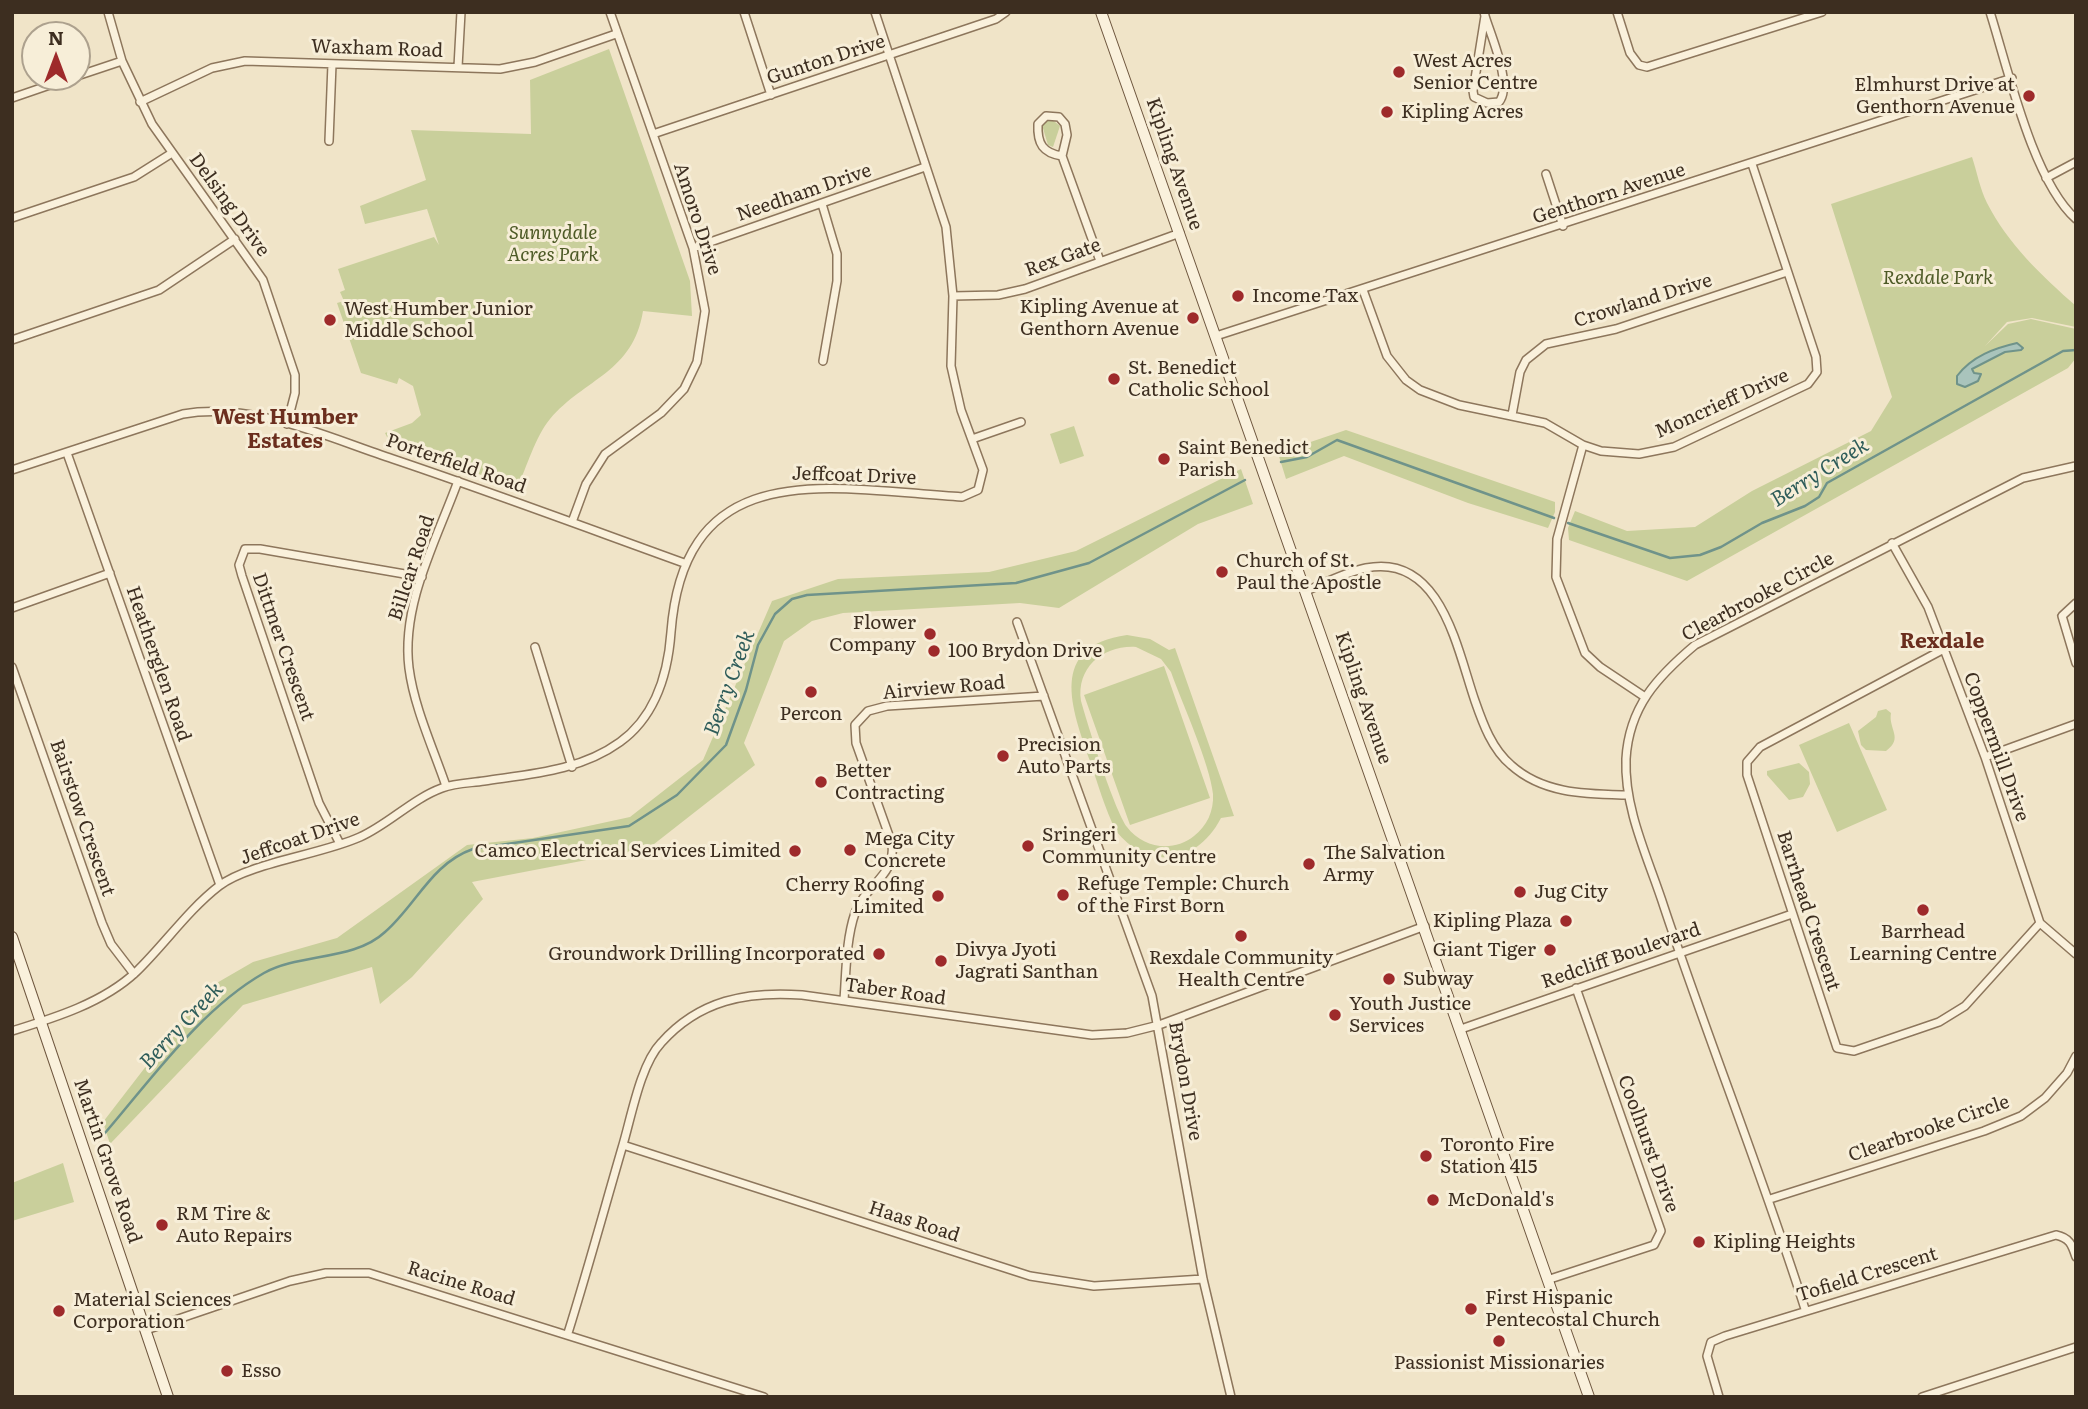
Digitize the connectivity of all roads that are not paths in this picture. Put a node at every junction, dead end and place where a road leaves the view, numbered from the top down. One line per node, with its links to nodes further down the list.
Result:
1 (108, 12): 14 (street, Delsing Drive)
2 (461, 12): 16 (street)
3 (610, 12): 12 (street, Amoro Drive)
4 (744, 12): 20 (street)
5 (875, 12): 13 (street, Jeffcoat Drive)
6 (1006, 12): 13 (street, Gunton Drive)
7 (1101, 12): 36 (main road, Kipling Avenue)
8 (1617, 12): 9 (street)
9 (1822, 12)
10 (1990, 12): 18 (street)
11 (1484, 14): 11 (street)
12 (616, 34): 16 (street, Waxham Road); 23 (street, Amoro Drive)
13 (891, 56): 20 (street, Gunton Drive); 29 (street, Jeffcoat Drive)
14 (122, 61): 17 (street); 22 (street, Delsing Drive)
15 (332, 64): 16 (street, Waxham Road); 22 (street, Waxham Road); 24 (street)
16 (458, 67)
17 (91, 71)
18 (2012, 78): 28 (street, Genthorn Avenue); 31 (street)
19 (32, 91): 21 (street)
20 (771, 95): 23 (street, Gunton Drive)
21 (12, 98)
22 (140, 102): 25 (street, Delsing Drive)
23 (653, 134): 38 (street, Amoro Drive)
24 (329, 141)
25 (172, 153): 33 (street); 37 (street, Delsing Drive)
26 (1062, 156): 26 (street); 39 (street)
27 (2076, 162): 31 (street)
28 (1752, 164): 35 (street, Genthorn Avenue); 40 (street, Moncrieff Drive)
29 (926, 167): 32 (street, Needham Drive); 42 (street, Jeffcoat Drive)
30 (1546, 174): 35 (street)
31 (2046, 178): 34 (street)
32 (821, 204): 38 (street, Needham Drive); 45 (street)
33 (12, 218)
34 (2076, 219)
35 (1563, 226): 41 (street, Genthorn Avenue)
36 (1180, 233): 39 (street, Rex Gate); 43 (main road, Kipling Avenue)
37 (234, 239): 44 (street); 48 (street, Delsing Drive)
38 (693, 248): 55 (street, Amoro Drive)
39 (1100, 261): 42 (street, Rex Gate)
40 (1787, 272): 46 (street, Crowland Drive); 50 (street, Moncrieff Drive)
41 (1363, 290): 43 (street, Genthorn Avenue); 46 (street, Moncrieff Drive)
42 (953, 296): 49 (street, Jeffcoat Drive)
43 (1216, 336): 60 (main road, Kipling Avenue)
44 (12, 340)
45 (823, 361)
46 (1512, 415): 50 (street, Moncrieff Drive)
47 (1021, 422): 49 (street)
48 (287, 424): 51 (street, Porterfield Road); 54 (street, Porterfield Road)
49 (972, 439): 57 (street, Jeffcoat Drive)
50 (1583, 445): 69 (street)
51 (66, 453): 53 (street, Porterfield Road); 58 (street, Heatherglen Road)
52 (2076, 466): 56 (street, Clearbrooke Circle)
53 (12, 470)
54 (458, 481): 55 (street, Porterfield Road); 59 (street, Billcar Road)
55 (572, 522): 57 (street, Porterfield Road)
56 (1892, 543): 65 (street, Coppermill Drive); 69 (street, Clearbrooke Circle)
57 (684, 562): 72 (street, Jeffcoat Drive)
58 (110, 573): 62 (street); 76 (street, Heatherglen Road)
59 (422, 577): 73 (street, Billcar Road); 75 (street, Dittmer Crescent)
60 (1306, 591): 74 (street); 79 (main road, Kipling Avenue)
61 (2076, 603): 66 (street)
62 (12, 607)
63 (1017, 622): 68 (street, Brydon Drive)
64 (535, 646): 72 (street)
65 (1944, 649): 71 (street, Coppermill Drive); 77 (street, Barrhead Crescent)
66 (2076, 663)
67 (12, 667): 83 (street, Bairstow Crescent)
68 (1044, 696): 85 (street, Airview Road); 87 (street, Brydon Drive)
69 (1645, 697): 74 (street, Clearbrooke Circle)
70 (2076, 724): 71 (street)
71 (1984, 757): 78 (street, Coppermill Drive)
72 (572, 767): 73 (street, Jeffcoat Drive)
73 (446, 786): 75 (street, Jeffcoat Drive)
74 (1626, 795): 81 (street, Clearbrooke Circle)
75 (340, 844): 76 (street, Jeffcoat Drive)
76 (220, 885): 83 (street, Jeffcoat Drive)
77 (1792, 914): 78 (street, Barrhead Crescent); 81 (street, Redcliff Boulevard)
78 (2040, 923): 82 (street)
79 (1425, 926): 87 (street, Taber Road); 88 (main road, Kipling Avenue)
80 (12, 937): 86 (main road, Martin Grove Road)
81 (1679, 953): 84 (street, Redcliff Boulevard); 92 (street, Clearbrooke Circle)
82 (2076, 954)
83 (134, 974): 86 (street, Jeffcoat Drive)
84 (1576, 988): 88 (street, Redcliff Boulevard); 95 (street, Coolhurst Drive)
85 (844, 1000): 87 (street, Taber Road); 91 (street, Taber Road)
86 (42, 1021): 89 (street, Jeffcoat Drive); 97 (main road, Martin Grove Road)
87 (1159, 1025): 94 (street, Brydon Drive)
88 (1461, 1029): 95 (main road, Kipling Avenue)
89 (12, 1031)
90 (2076, 1056): 92 (street, Clearbrooke Circle)
91 (623, 1144): 94 (street, Haas Road); 98 (street, Taber Road)
92 (1770, 1199): 96 (street, Clearbrooke Circle)
93 (2076, 1257): 96 (street, Tofield Crescent)
94 (1203, 1279): 102 (street, Brydon Drive)
95 (1550, 1279): 103 (main road, Kipling Avenue)
96 (1805, 1309): 104 (street, Tofield Crescent)
97 (146, 1330): 98 (street, Racine Road); 100 (main road, Martin Grove Road)
98 (568, 1334): 101 (street, Racine Road)
99 (2076, 1347): 105 (street)
100 (168, 1397)
101 (764, 1397)
102 (1231, 1397)
103 (1589, 1397)
104 (1719, 1397)
105 (1922, 1397)

